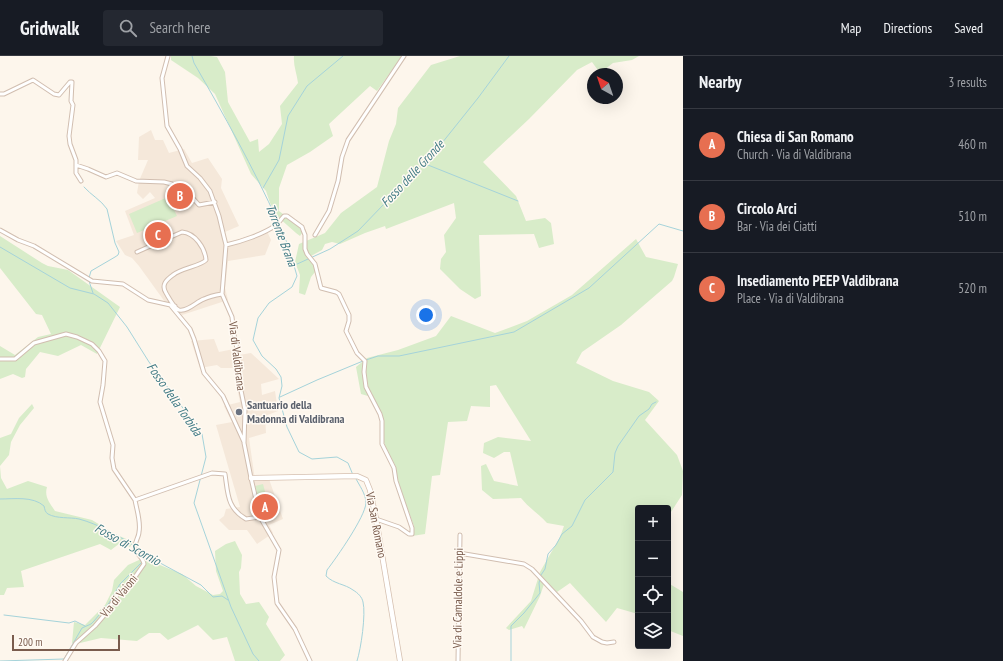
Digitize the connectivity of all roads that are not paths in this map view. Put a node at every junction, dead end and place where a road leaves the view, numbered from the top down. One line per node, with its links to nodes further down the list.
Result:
1 (168, 56): 6 (street, Via di Valdibrana)
2 (404, 56): 8 (street)
3 (0, 94): 4 (street)
4 (76, 165): 5 (street); 6 (street)
5 (81, 181)
6 (215, 202): 9 (street, Via di Valdibrana)
7 (0, 230): 12 (street)
8 (315, 235)
9 (226, 245): 11 (street, Via di Valdibrana); 18 (street)
10 (137, 252): 12 (street, Via di Valdibrana)
11 (222, 294): 12 (street); 14 (street, Via di Valdibrana)
12 (173, 306): 14 (street, Via di Valdibrana)
13 (0, 359): 16 (street, Via di Vaioni)
14 (244, 443): 15 (street, Via di Valdibrana)
15 (251, 478): 17 (street, Via di Valdibrana); 18 (street, Via San Romano)
16 (135, 500): 17 (street); 22 (street, Via di Vaioni)
17 (260, 517): 23 (street, Via di Valdibrana)
18 (376, 519): 24 (street, Via San Romano)
19 (460, 535): 20 (street, Via di Camaldole e Lippi)
20 (459, 553): 21 (street); 25 (street, Via di Camaldole e Lippi)
21 (614, 642)
22 (65, 661)
23 (310, 661)
24 (400, 661)
25 (458, 661)

